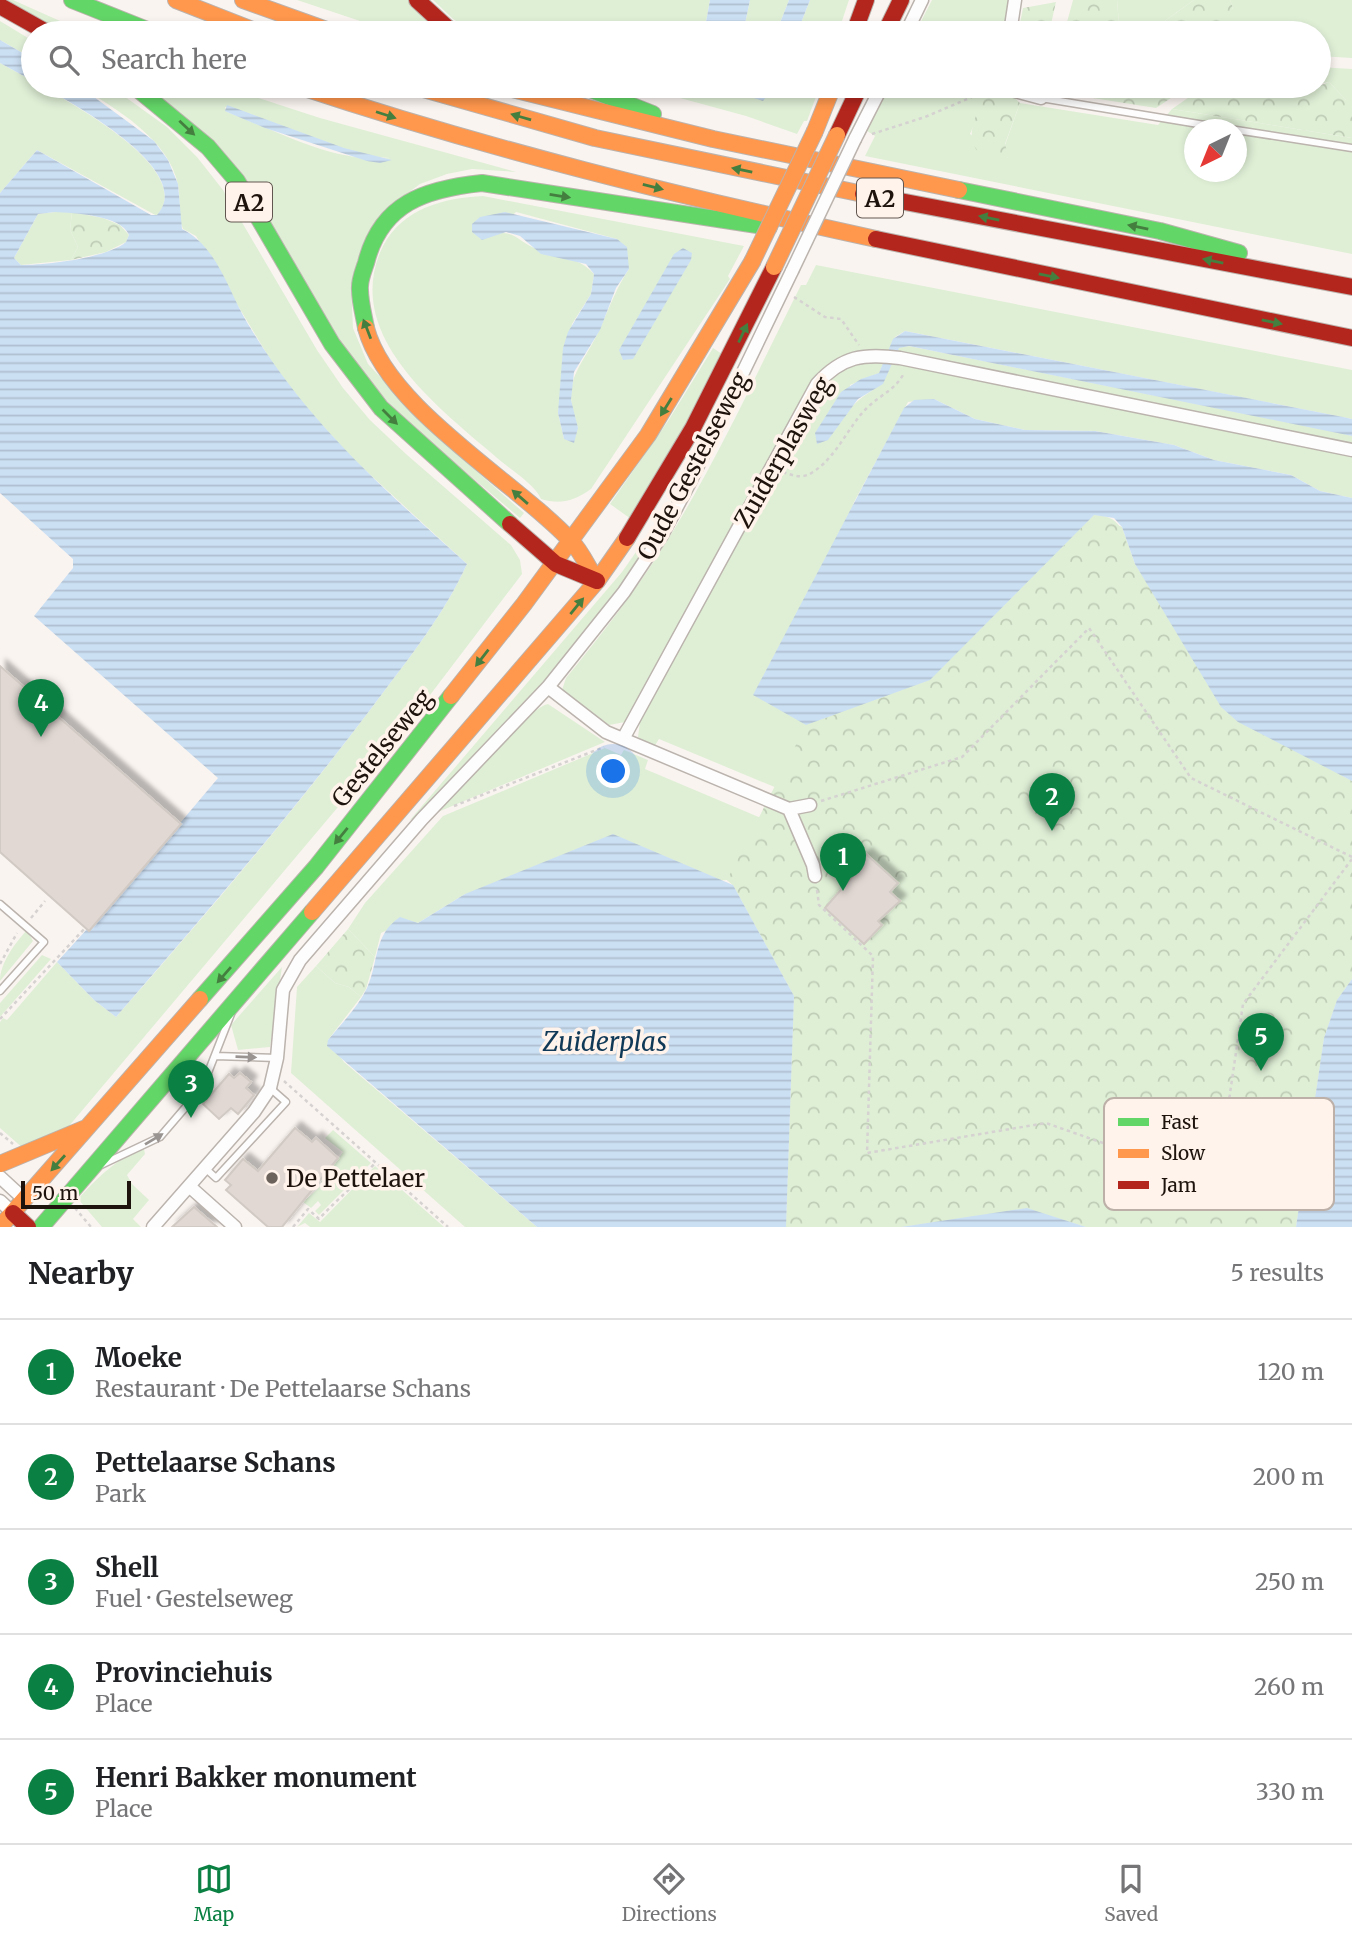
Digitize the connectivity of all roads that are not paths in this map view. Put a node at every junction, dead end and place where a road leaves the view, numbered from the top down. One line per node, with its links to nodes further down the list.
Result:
1 (72, 0): 11 (main road)
2 (176, 0): 12 (main road)
3 (243, 0): 13 (main road)
4 (417, 0): 14 (main road)
5 (866, 0): 15 (main road)
6 (901, 0): 16 (main road)
7 (922, 0): 17 (street)
8 (1016, 0): 18 (street)
9 (0, 6): 10 (main road)
10 (27, 21)
11 (125, 21)
12 (229, 21)
13 (302, 21)
14 (440, 21)
15 (858, 21)
16 (891, 21)
17 (912, 21)
18 (1012, 21)
19 (150, 98): 37 (main road, A2, one-way to 37)
20 (334, 98): 32 (main road, A2, one-way to 32)
21 (455, 98): 33 (main road, A2, one-way to 21)
22 (548, 98): 30 (main road, A2)
23 (612, 98): 30 (main road, A2)
24 (828, 98): 36 (main road, Gestelseweg, one-way to 36, bridge)
25 (854, 98): 38 (main road, Gestelseweg, one-way to 25, bridge)
26 (875, 98): 39 (street, Oude Gestelseweg, bridge)
27 (1041, 98): 28 (lane)
28 (1184, 121)
29 (1247, 132): 31 (lane)
30 (713, 139): 33 (main road, A2, one-way to 30)
31 (1352, 148)
32 (886, 243): 34 (main road, A2, one-way to 34); 36 (main road, A2, one-way to 32)
33 (1352, 287)
34 (1352, 338)
35 (1352, 450): 40 (street, Zuiderplasweg)
36 (572, 542): 37 (main road, Gestelseweg); 38 (main road)
37 (556, 564): 38 (main road); 50 (main road, Gestelseweg, one-way to 50)
38 (597, 581): 46 (main road, Gestelseweg, one-way to 38)
39 (548, 687): 40 (street); 48 (street, Oude Gestelseweg)
40 (623, 739): 42 (street)
41 (810, 805): 42 (street)
42 (789, 809): 43 (street)
43 (815, 876)
44 (0, 904): 45 (lane)
45 (0, 991)
46 (233, 1005): 47 (lane); 53 (main road, Gestelseweg)
47 (215, 1056): 48 (lane, one-way to 48); 53 (lane, one-way to 47)
48 (276, 1064): 49 (street, Oude Gestelseweg)
49 (270, 1088): 52 (street, Oude Gestelseweg); 52 (lane)
50 (91, 1126): 51 (main road); 56 (main road, Gestelseweg, one-way to 56)
51 (0, 1164)
52 (205, 1168): 55 (street, Oude Gestelseweg)
53 (92, 1169): 59 (main road, Gestelseweg)
54 (0, 1177): 56 (street)
55 (189, 1186): 62 (street, Oude Gestelseweg); 63 (street)
56 (24, 1200): 58 (main road, Gestelseweg); 59 (main road)
57 (0, 1201): 58 (street)
58 (13, 1213): 60 (main road, Gestelseweg); 61 (main road)
59 (47, 1225)
60 (0, 1227)
61 (28, 1227)
62 (153, 1227)
63 (235, 1227)

